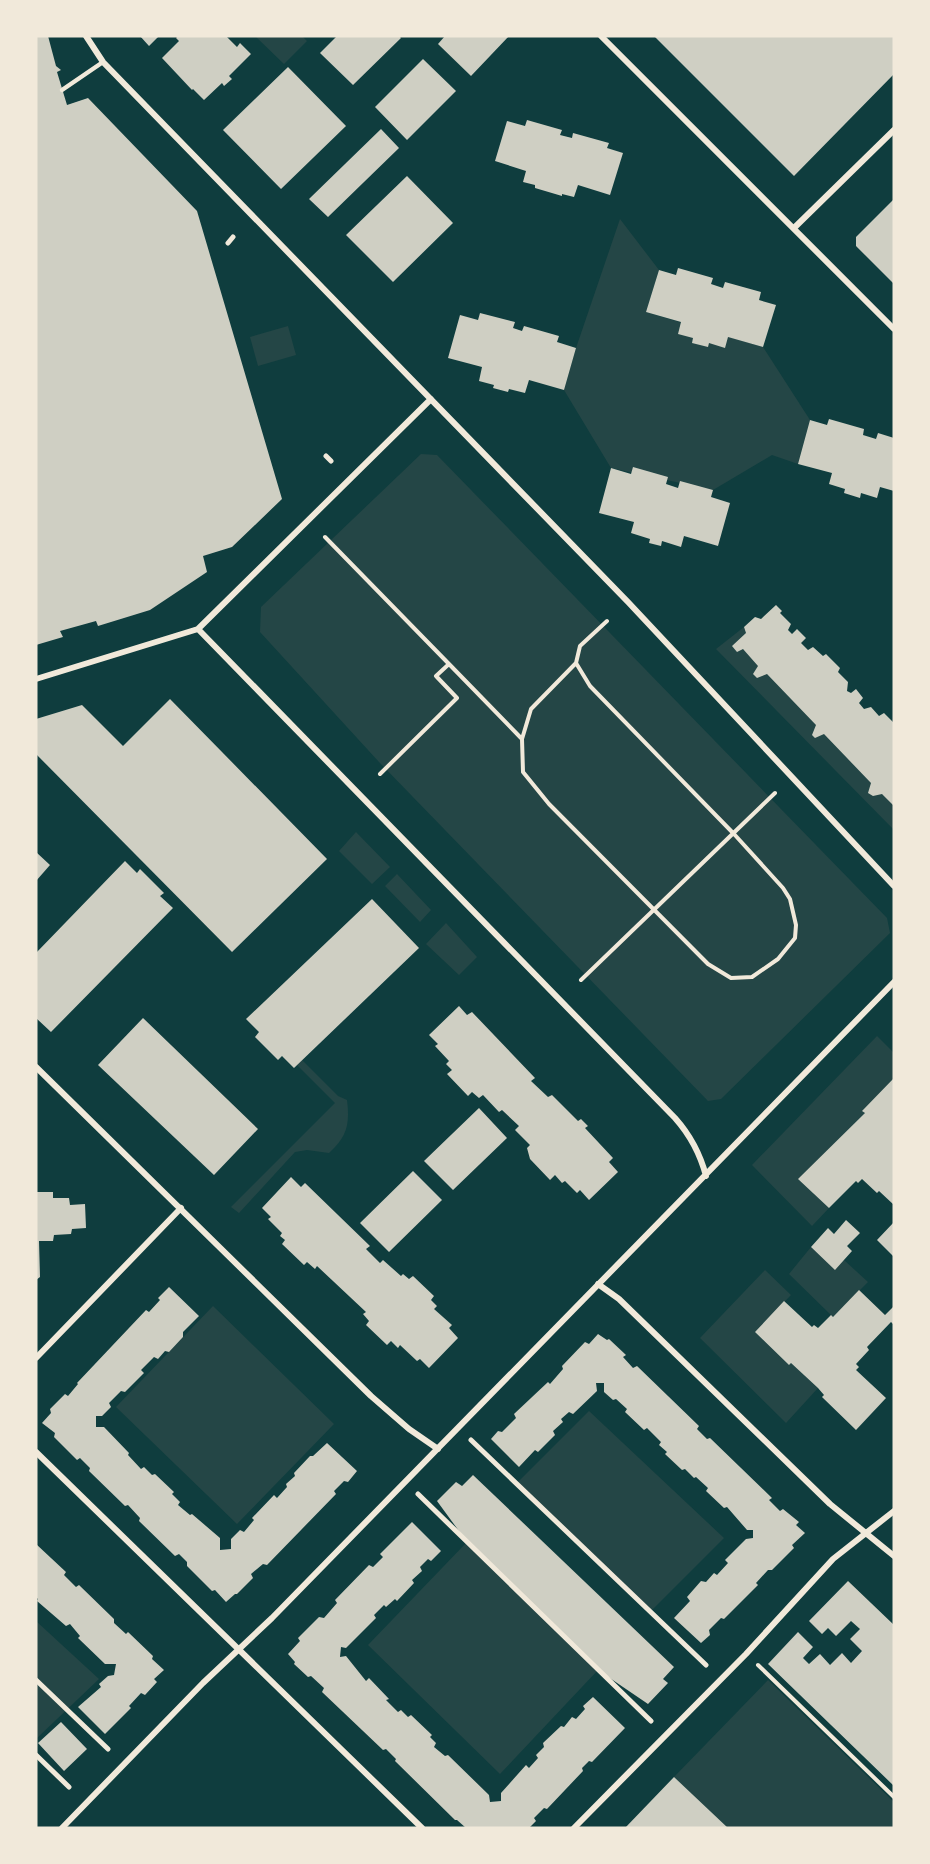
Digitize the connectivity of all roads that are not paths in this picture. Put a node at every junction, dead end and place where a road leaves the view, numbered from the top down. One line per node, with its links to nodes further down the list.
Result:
1 (86, 36): 3 (street)
2 (601, 36): 6 (street)
3 (103, 62): 4 (lane); 10 (street)
4 (62, 90)
5 (894, 130): 6 (street)
6 (794, 228): 9 (street)
7 (233, 237): 8 (street)
8 (228, 243)
9 (894, 329)
10 (431, 399): 13 (street); 15 (street)
11 (326, 456): 12 (street)
12 (331, 461)
13 (198, 629): 14 (street); 18 (street)
14 (36, 679)
15 (894, 885)
16 (894, 982): 18 (street)
17 (36, 1067): 19 (street)
18 (706, 1176): 20 (street)
19 (181, 1208): 21 (street); 23 (street)
20 (598, 1284): 23 (street); 27 (street)
21 (36, 1358)
22 (471, 1440): 30 (street)
23 (438, 1449): 29 (street)
24 (36, 1452): 29 (street)
25 (418, 1494): 32 (street)
26 (894, 1511): 27 (street)
27 (866, 1533): 28 (street); 38 (street)
28 (894, 1556)
29 (239, 1649): 36 (street); 37 (street)
30 (706, 1665)
31 (36, 1680): 33 (street)
32 (651, 1721)
33 (108, 1749)
34 (36, 1755): 35 (street)
35 (69, 1787)
36 (62, 1828)
37 (422, 1828)
38 (574, 1828)

